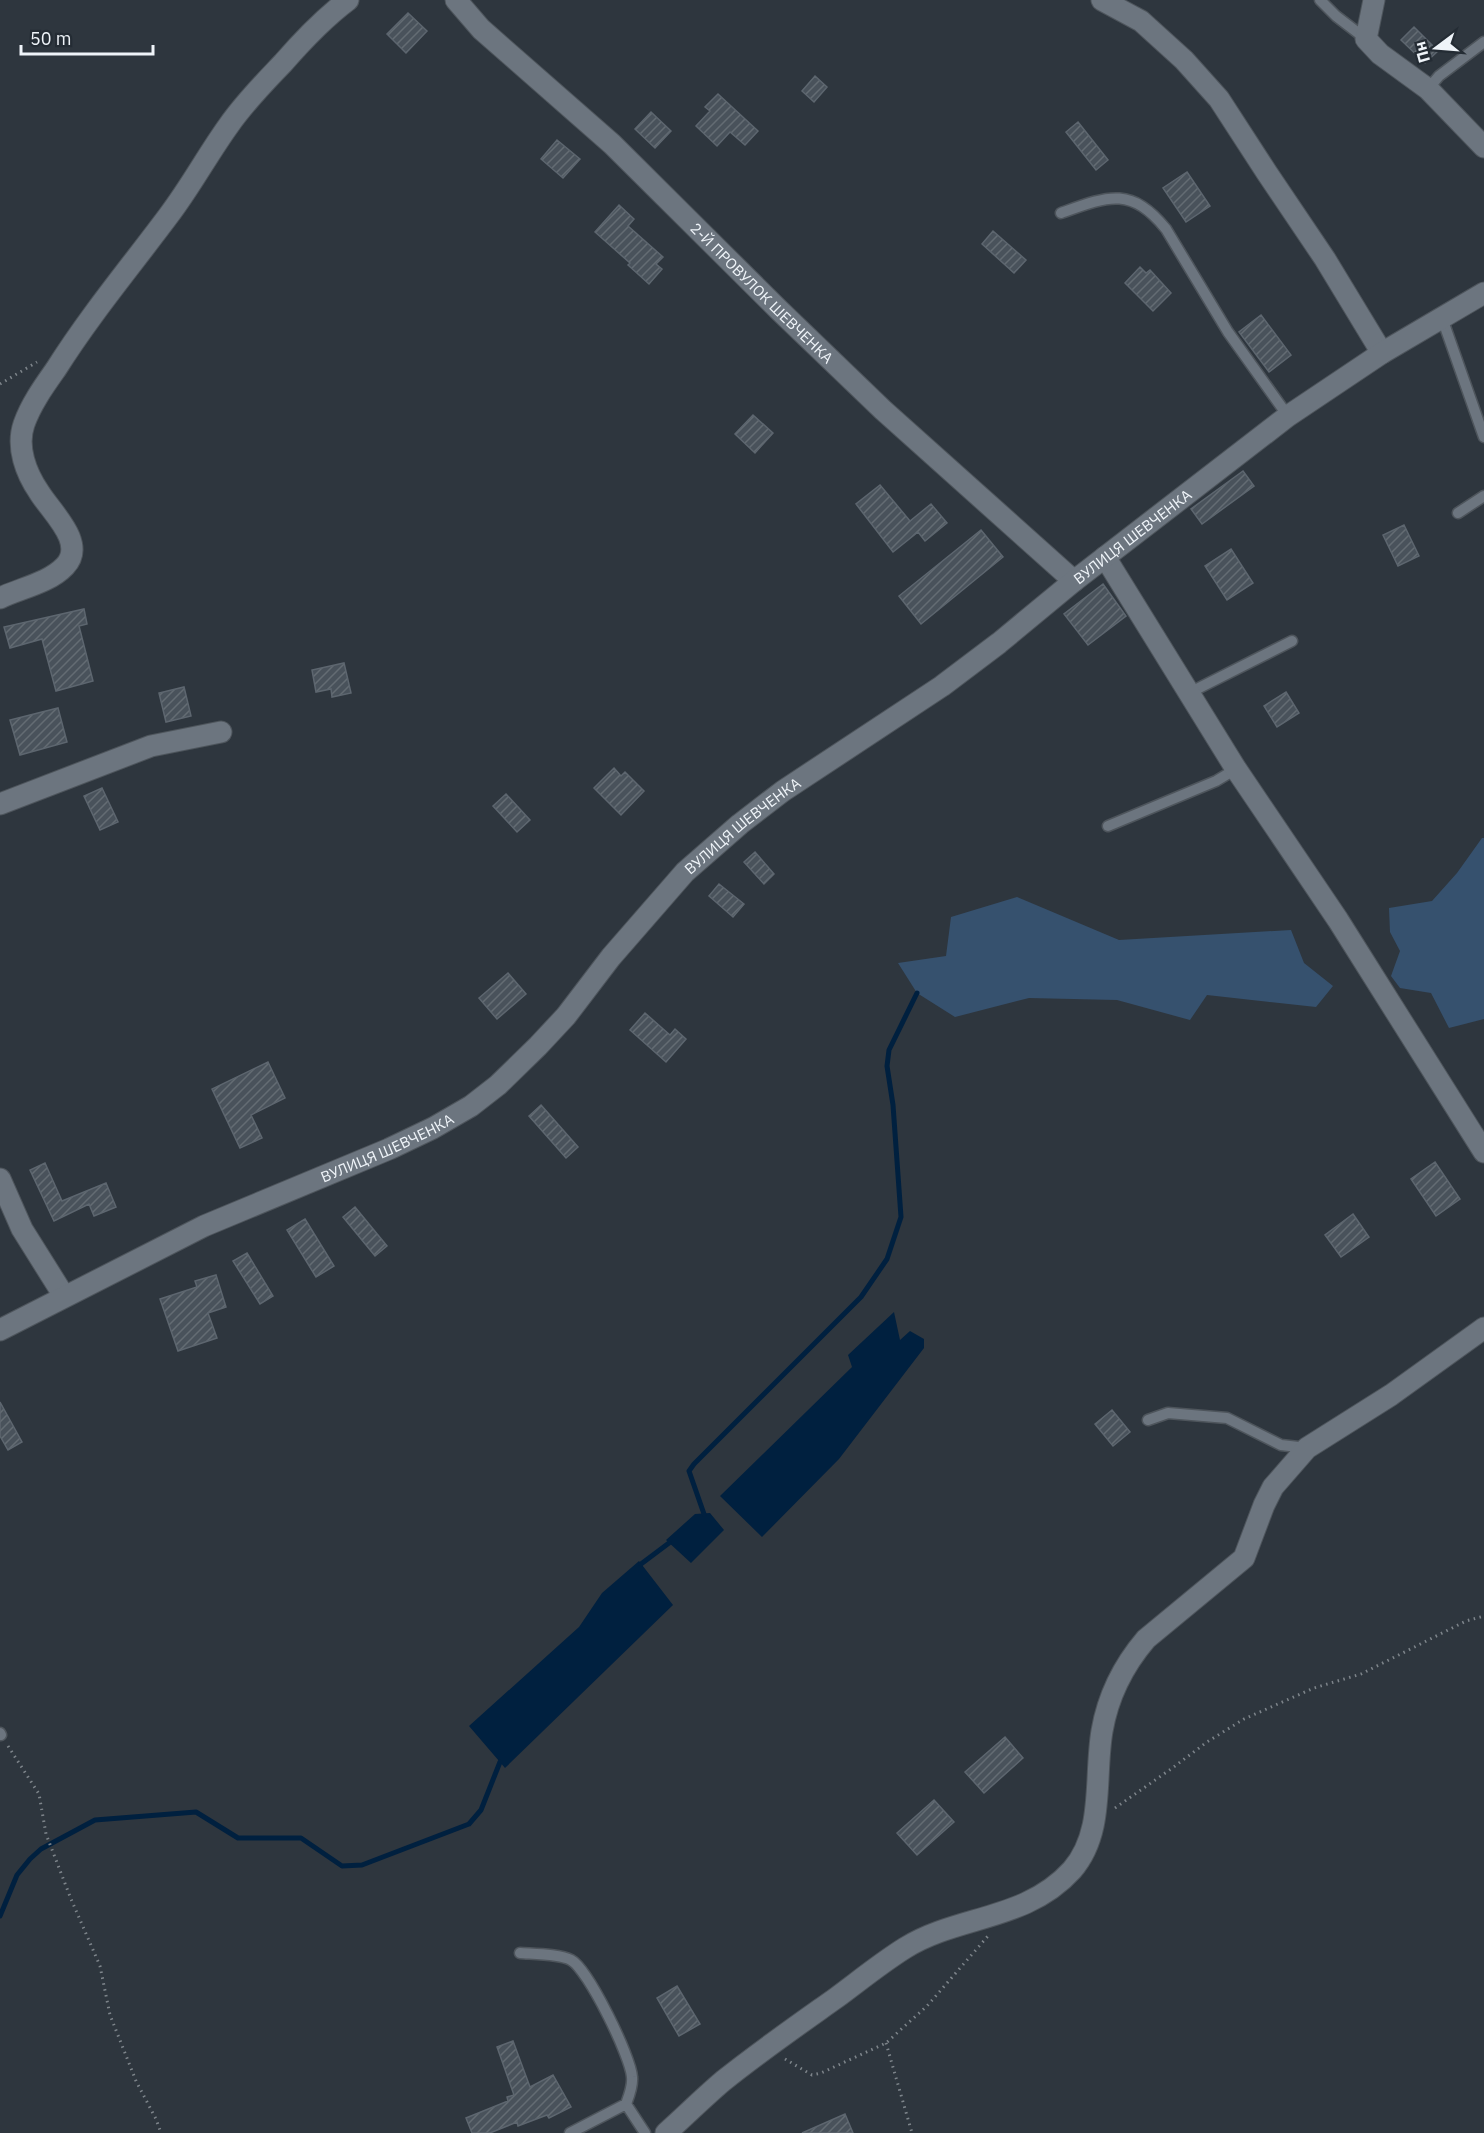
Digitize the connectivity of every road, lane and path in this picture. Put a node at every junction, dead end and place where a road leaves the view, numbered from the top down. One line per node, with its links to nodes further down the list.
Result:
1 (348, 0): 20 (street)
2 (456, 0): 19 (street, 2-Й ПРОВУЛОК ШЕВЧЕНКА)
3 (1101, 0): 13 (street)
4 (1320, 0): 6 (lane)
5 (1374, 0): 6 (street)
6 (1366, 39): 8 (street)
7 (1484, 42): 8 (lane)
8 (1428, 89): 9 (street)
9 (1484, 147)
10 (1061, 213): 14 (lane)
11 (1484, 293): 12 (street, ВУЛИЦЯ ШЕВЧЕНКА)
12 (1442, 318): 13 (street, ВУЛИЦЯ ШЕВЧЕНКА); 15 (lane)
13 (1382, 353): 14 (street, ВУЛИЦЯ ШЕВЧЕНКА)
14 (1288, 416): 18 (street, ВУЛИЦЯ ШЕВЧЕНКА)
15 (1484, 437)
16 (1484, 496): 17 (lane)
17 (1458, 513)
18 (1105, 557): 19 (street, ВУЛИЦЯ ШЕВЧЕНКА); 22 (street)
19 (1074, 581): 29 (street, ВУЛИЦЯ ШЕВЧЕНКА)
20 (0, 598)
21 (1292, 641): 22 (lane)
22 (1189, 693): 24 (street)
23 (221, 732): 25 (street)
24 (1236, 769): 26 (lane); 27 (street)
25 (0, 804)
26 (1108, 826)
27 (1484, 1152)
28 (0, 1179): 29 (street)
29 (64, 1296): 31 (street, ВУЛИЦЯ ШЕВЧЕНКА)
30 (1484, 1328): 33 (street)
31 (0, 1330)
32 (1148, 1420): 33 (lane)
33 (1307, 1448): 36 (street)
34 (1484, 1616): 36 (path)
35 (0, 1734): 42 (path)
36 (1094, 1827): 40 (street)
37 (988, 1936): 39 (path)
38 (520, 1953): 41 (lane)
39 (886, 2043): 40 (path); 46 (path)
40 (755, 2056): 45 (street)
41 (626, 2104): 43 (lane); 44 (lane)
42 (161, 2133)
43 (570, 2133)
44 (645, 2133)
45 (666, 2133)
46 (912, 2133)

